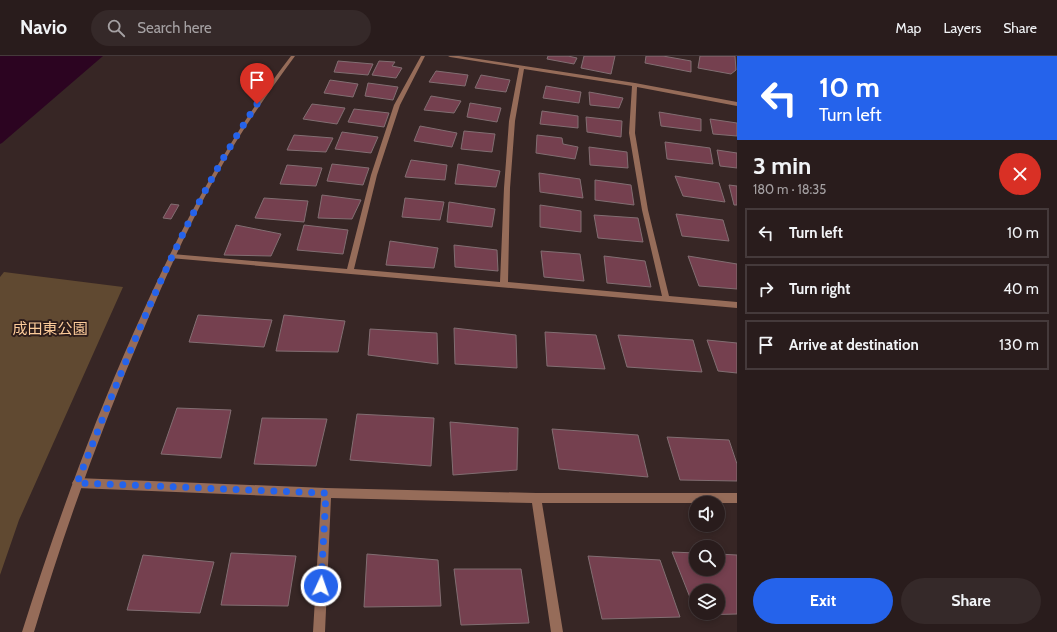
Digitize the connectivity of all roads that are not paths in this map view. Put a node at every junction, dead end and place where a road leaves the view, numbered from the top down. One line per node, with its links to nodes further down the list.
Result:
1 (293, 56): 7 (street)
2 (423, 56): 8 (street)
3 (450, 56): 4 (street)
4 (522, 66): 5 (street); 9 (street)
5 (635, 84): 6 (street); 10 (street)
6 (737, 104)
7 (172, 256): 8 (street); 12 (street)
8 (350, 272): 9 (street)
9 (504, 284): 10 (street)
10 (666, 298): 11 (street)
11 (737, 305)
12 (77, 483): 13 (street); 16 (street)
13 (326, 493): 14 (street); 17 (street)
14 (536, 498): 15 (street); 18 (street)
15 (737, 498)
16 (28, 632)
17 (319, 632)
18 (558, 632)

